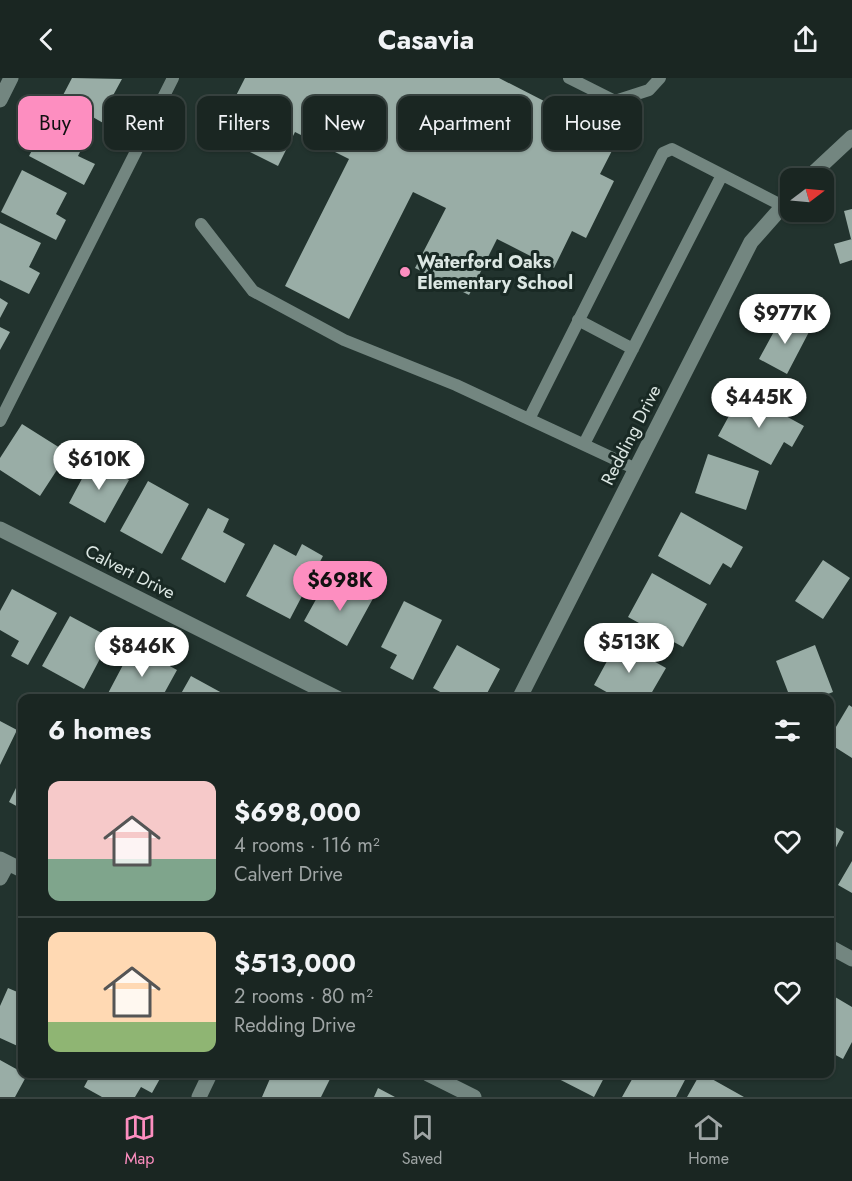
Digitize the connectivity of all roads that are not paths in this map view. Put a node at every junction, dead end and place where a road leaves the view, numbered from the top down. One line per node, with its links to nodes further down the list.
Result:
1 (11, 78): 5 (street)
2 (173, 78): 15 (lane)
3 (569, 78): 4 (lane)
4 (660, 78)
5 (0, 100)
6 (852, 137): 7 (street)
7 (819, 168)
8 (722, 175): 9 (lane); 12 (lane); 13 (lane)
9 (780, 199)
10 (780, 210): 17 (street, Redding Drive)
11 (201, 224): 14 (lane)
12 (578, 320): 13 (lane); 14 (lane)
13 (633, 349): 16 (lane)
14 (529, 419): 16 (lane)
15 (0, 421)
16 (584, 444): 17 (lane)
17 (636, 469): 20 (street, Redding Drive)
18 (0, 529): 19 (street, Calvert Drive)
19 (329, 694)
20 (522, 694)
21 (4, 861): 22 (street); 23 (street)
22 (18, 868)
23 (0, 878)
24 (834, 949): 25 (street)
25 (852, 958)
26 (208, 1078): 28 (street)
27 (436, 1078): 29 (street)
28 (199, 1097)
29 (474, 1097)

